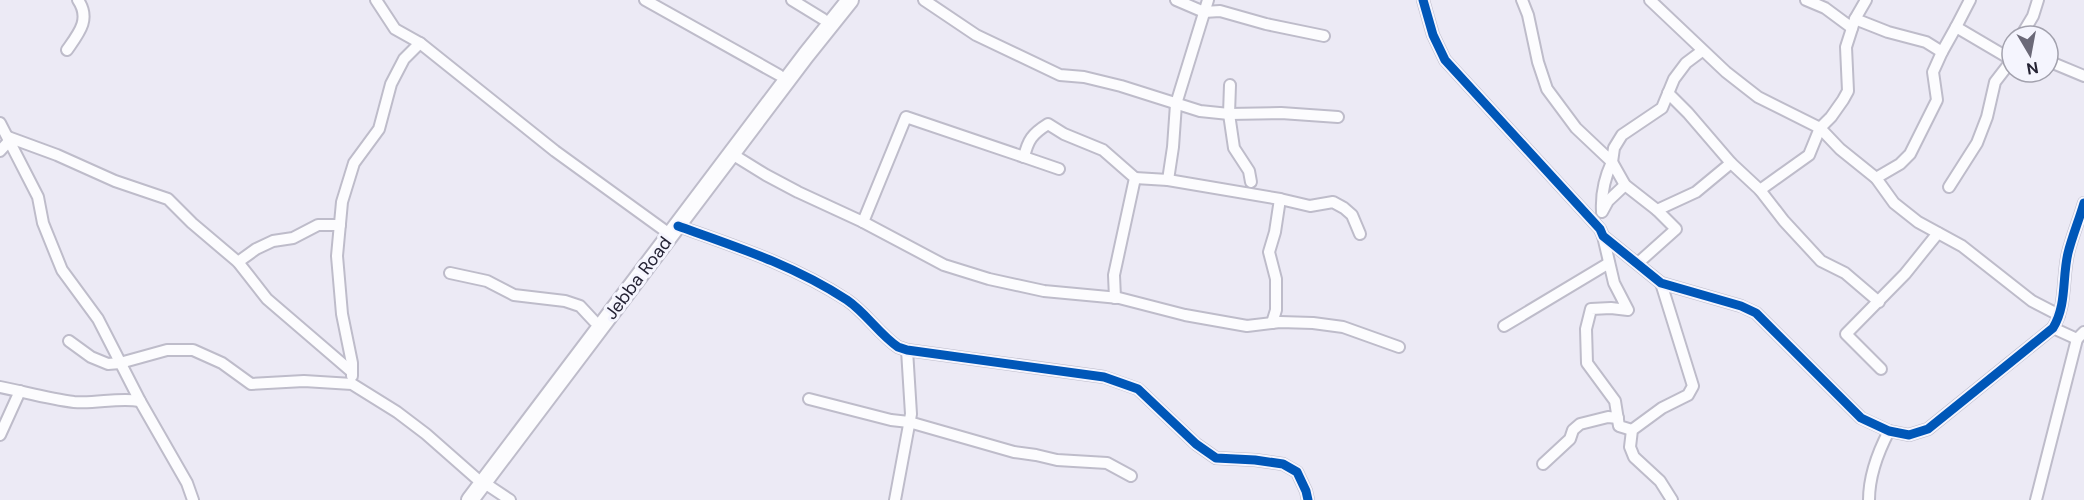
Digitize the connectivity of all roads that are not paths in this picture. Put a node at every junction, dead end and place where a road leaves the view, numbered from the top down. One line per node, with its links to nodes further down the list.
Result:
1 (78, 0): 24 (street)
2 (645, 0): 29 (street)
3 (792, 0): 18 (street)
4 (837, 0): 18 (highway, Jebba Road)
5 (850, 0): 41 (highway, Jebba Road)
6 (924, 0): 34 (street)
7 (1176, 0): 17 (street)
8 (1208, 0): 17 (street)
9 (1423, 0): 60 (street)
10 (1522, 0): 43 (street)
11 (1650, 0): 25 (street)
12 (1806, 0): 19 (street)
13 (1866, 0): 19 (street)
14 (1970, 0): 21 (street)
15 (2038, 0): 20 (street)
16 (380, 3): 23 (street)
17 (1204, 12): 22 (street); 34 (street)
18 (823, 19): 29 (highway, Jebba Road)
19 (1854, 23): 26 (street); 38 (street)
20 (2028, 24)
21 (1956, 27): 26 (street); 27 (street)
22 (1324, 36)
23 (420, 43): 58 (street); 59 (street)
24 (67, 50)
25 (1701, 51): 33 (street); 38 (street)
26 (1941, 52): 47 (street)
27 (2000, 53)
28 (2060, 66): 31 (street)
29 (779, 75): 59 (highway, Jebba Road)
30 (2000, 76): 51 (street)
31 (2084, 76)
32 (1230, 85): 35 (street)
33 (1668, 93): 43 (street); 44 (street)
34 (1176, 104): 35 (street); 48 (street)
35 (1229, 114): 36 (street); 49 (street)
36 (1338, 117)
37 (0, 123): 39 (street)
38 (1820, 128): 47 (street); 52 (street)
39 (9, 138): 40 (street); 63 (street); 79 (street)
40 (0, 151)
41 (732, 154): 57 (street); 59 (highway, Jebba Road)
42 (1024, 158): 45 (street); 46 (street); 57 (street)
43 (1612, 162): 50 (street); 56 (street)
44 (1731, 163): 52 (street); 55 (street)
45 (1059, 169)
46 (1135, 178): 48 (street); 68 (street)
47 (1876, 178): 61 (street)
48 (1168, 180): 53 (street)
49 (1251, 182)
50 (1625, 185): 55 (street); 56 (street)
51 (1949, 186)
52 (1760, 190): 69 (street)
53 (1280, 199): 62 (street); 72 (street)
54 (2084, 203): 70 (street)
55 (1657, 210): 65 (street)
56 (1602, 211): 60 (street)
57 (863, 222): 68 (street)
58 (340, 225): 63 (street); 81 (street)
59 (671, 228): 71 (highway, Jebba Road); 78 (street); 94 (highway, Jebba Road)
60 (1601, 232): 64 (street); 65 (street)
61 (1938, 233): 69 (street); 70 (street)
62 (1360, 234)
63 (238, 262): 81 (street)
64 (1610, 262): 73 (street); 87 (street)
65 (1638, 263): 67 (street)
66 (450, 273): 71 (street)
67 (1661, 283): 89 (street); 90 (street)
68 (1115, 298): 72 (street)
69 (1879, 302): 80 (street)
70 (2060, 315): 74 (street)
71 (594, 321): 94 (highway, Jebba Road)
72 (1272, 323): 77 (street)
73 (1504, 326)
74 (2053, 328): 75 (street); 90 (street)
75 (2081, 335): 103 (street)
76 (69, 341): 79 (street)
77 (1400, 347)
78 (907, 350): 88 (street); 101 (street)
79 (120, 363): 82 (street); 86 (street)
80 (1881, 369)
81 (352, 372): 82 (street)
82 (352, 384): 94 (street)
83 (0, 387): 84 (street)
84 (20, 391): 86 (street); 91 (street)
85 (809, 399): 88 (street)
86 (140, 400): 96 (street)
87 (1618, 418): 89 (street); 92 (street)
88 (909, 422): 93 (street); 100 (street)
89 (1632, 430): 95 (street)
90 (1889, 431): 102 (street)
91 (0, 435)
92 (1543, 464)
93 (1131, 476)
94 (479, 480): 97 (highway, Jebba Road); 98 (highway, Jebba Road); 99 (street)
95 (1671, 499)
96 (193, 500)
97 (459, 500)
98 (470, 500)
99 (510, 500)
100 (895, 500)
101 (1308, 500)
102 (1869, 500)
103 (2036, 500)

